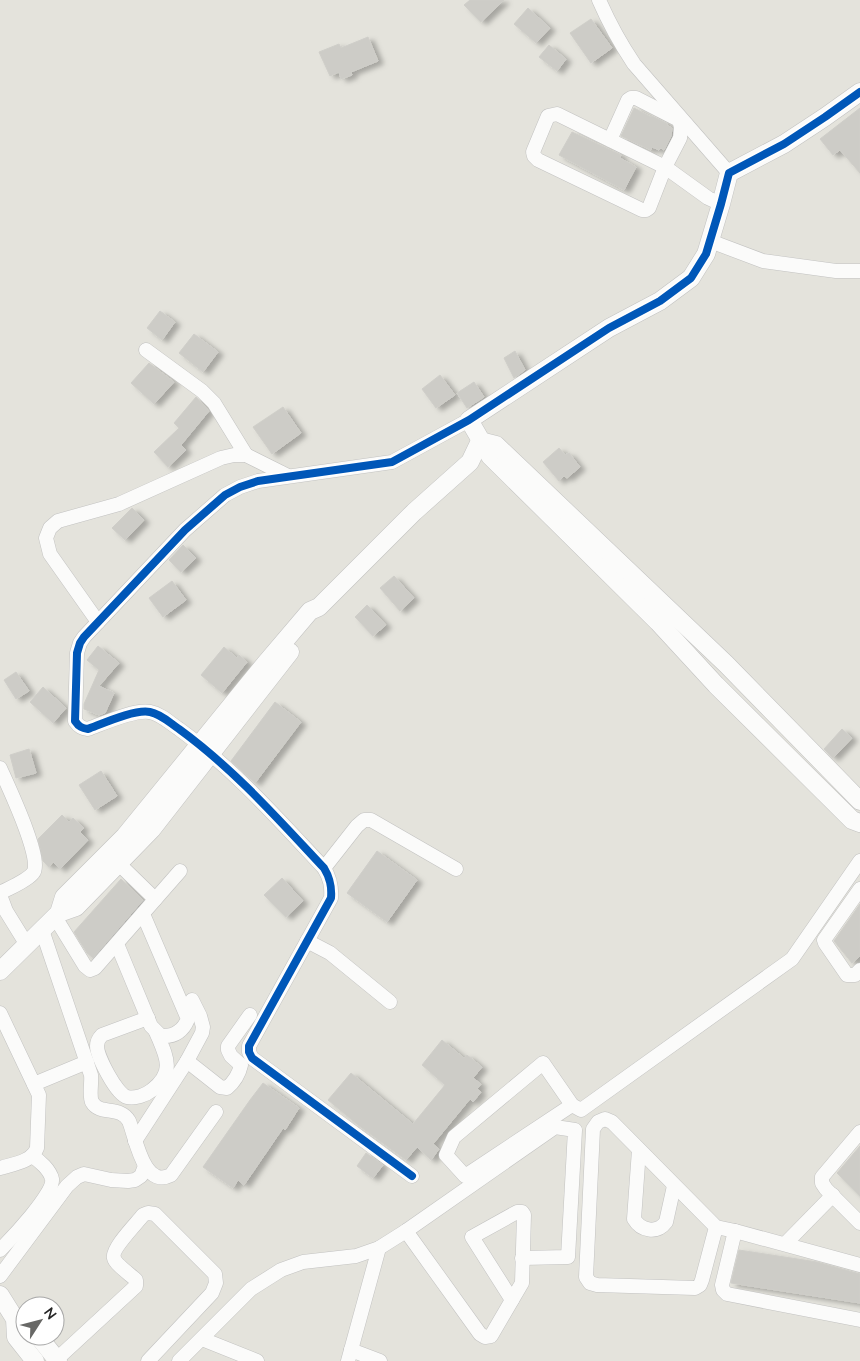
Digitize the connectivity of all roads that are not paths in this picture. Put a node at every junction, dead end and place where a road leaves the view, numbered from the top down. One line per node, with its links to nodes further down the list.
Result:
1 (599, 0): 5 (street)
2 (860, 92): 5 (street)
3 (610, 140): 4 (street); 4 (street); 4 (street)
4 (665, 167): 6 (street)
5 (728, 173): 6 (street)
6 (722, 204): 7 (street)
7 (710, 241): 8 (street); 10 (street)
8 (860, 271)
9 (146, 350): 12 (street)
10 (469, 420): 11 (street); 13 (street)
11 (480, 440): 15 (street); 18 (street); 20 (street)
12 (246, 455): 13 (street); 14 (street)
13 (288, 476): 14 (street)
14 (98, 622): 15 (street)
15 (205, 749): 19 (street); 23 (street)
16 (0, 768): 17 (street)
17 (3, 784): 27 (street)
18 (860, 802)
19 (146, 824): 22 (street); 30 (street)
20 (860, 824)
21 (860, 861): 46 (street)
22 (119, 864): 28 (street); 30 (street)
23 (324, 868): 24 (street); 32 (street)
24 (456, 869)
25 (180, 871): 28 (street)
26 (860, 889): 35 (street)
27 (0, 894): 34 (street)
28 (155, 899): 29 (street)
29 (143, 914): 33 (street); 42 (street)
30 (57, 915): 31 (street); 33 (street)
31 (42, 930): 34 (street); 44 (street)
32 (306, 941): 38 (street); 54 (street)
33 (117, 944): 41 (street)
34 (26, 945): 36 (street)
35 (860, 970)
36 (0, 971)
37 (192, 1000): 43 (street)
38 (390, 1002)
39 (0, 1014): 45 (street)
40 (250, 1016): 43 (street)
41 (148, 1018): 42 (street); 42 (street)
42 (156, 1032)
43 (187, 1061): 49 (street)
44 (87, 1062): 45 (street); 49 (street)
45 (34, 1084): 51 (street)
46 (572, 1105): 46 (street)
47 (216, 1112): 52 (street)
48 (860, 1132): 56 (street)
49 (135, 1141): 52 (street)
50 (639, 1150): 55 (street); 55 (street); 58 (street)
51 (32, 1156): 53 (street); 63 (street)
52 (145, 1166): 66 (street)
53 (0, 1168)
54 (412, 1176)
55 (674, 1186): 58 (street)
56 (833, 1194): 57 (street); 61 (street)
57 (860, 1223)
58 (716, 1227): 60 (street)
59 (406, 1231): 62 (street); 64 (street); 68 (street)
60 (735, 1231): 61 (street); 70 (street)
61 (785, 1244): 65 (street)
62 (379, 1248): 71 (street); 74 (street)
63 (0, 1250)
64 (522, 1258): 68 (street); 68 (street)
65 (860, 1264)
66 (0, 1276)
67 (0, 1295): 69 (street)
68 (512, 1300)
69 (15, 1314)
70 (860, 1320)
71 (202, 1339): 78 (street); 79 (street)
72 (23, 1346): 76 (street)
73 (46, 1346): 75 (street)
74 (350, 1355): 80 (street)
75 (58, 1360): 77 (street)
76 (35, 1361)
77 (148, 1361)
78 (179, 1361)
79 (257, 1361)
80 (380, 1361)

